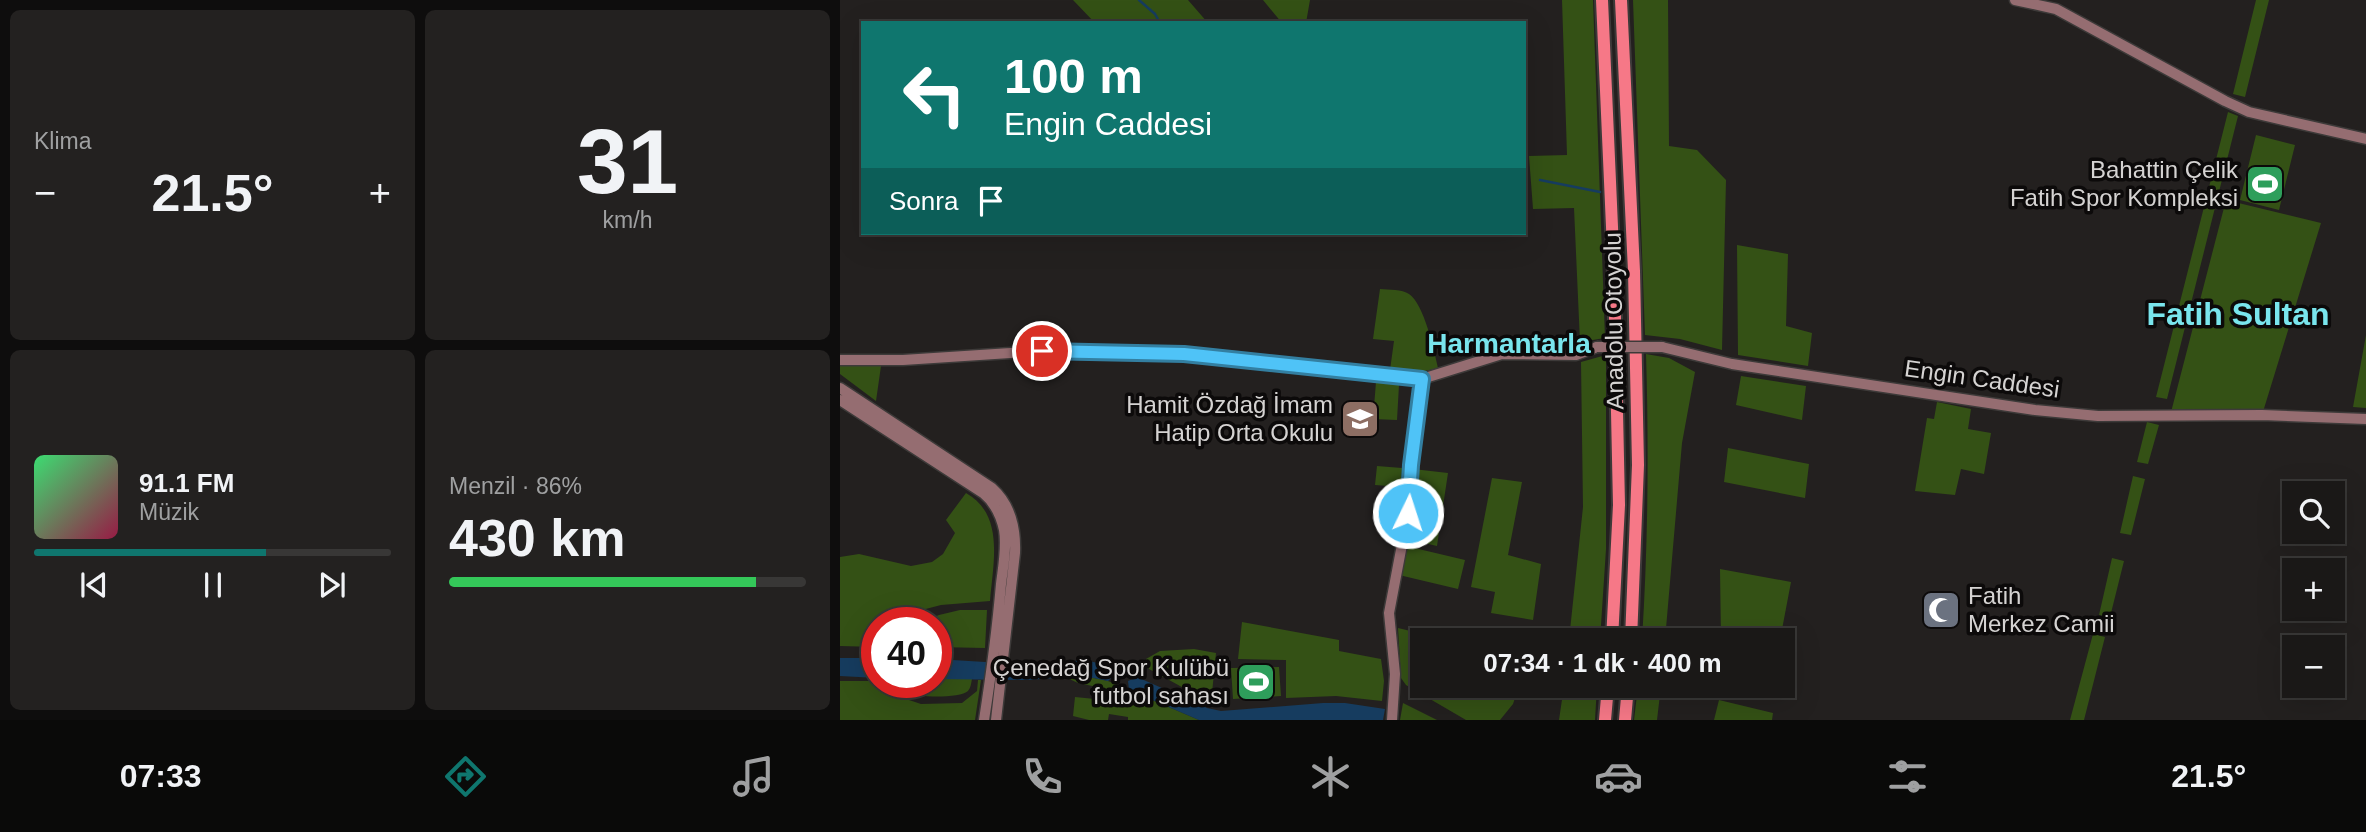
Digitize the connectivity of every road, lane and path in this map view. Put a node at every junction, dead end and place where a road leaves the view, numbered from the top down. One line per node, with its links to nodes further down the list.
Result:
1 (1602, 0): 11 (highway, Anadolu Otoyolu)
2 (1622, 0): 12 (highway, Anadolu Otoyolu)
3 (2015, 0): 4 (street)
4 (2366, 139)
5 (840, 360): 6 (street)
6 (1422, 379): 9 (street, Engin Caddesi, bridge); 17 (street)
7 (840, 388): 10 (street)
8 (840, 400): 10 (street)
9 (2366, 419)
10 (1010, 542): 15 (street); 16 (street)
11 (1613, 628)
12 (1631, 628)
13 (1607, 698): 18 (highway)
14 (1627, 698): 19 (highway)
15 (984, 720)
16 (996, 720)
17 (1392, 720)
18 (1605, 720)
19 (1625, 720)

